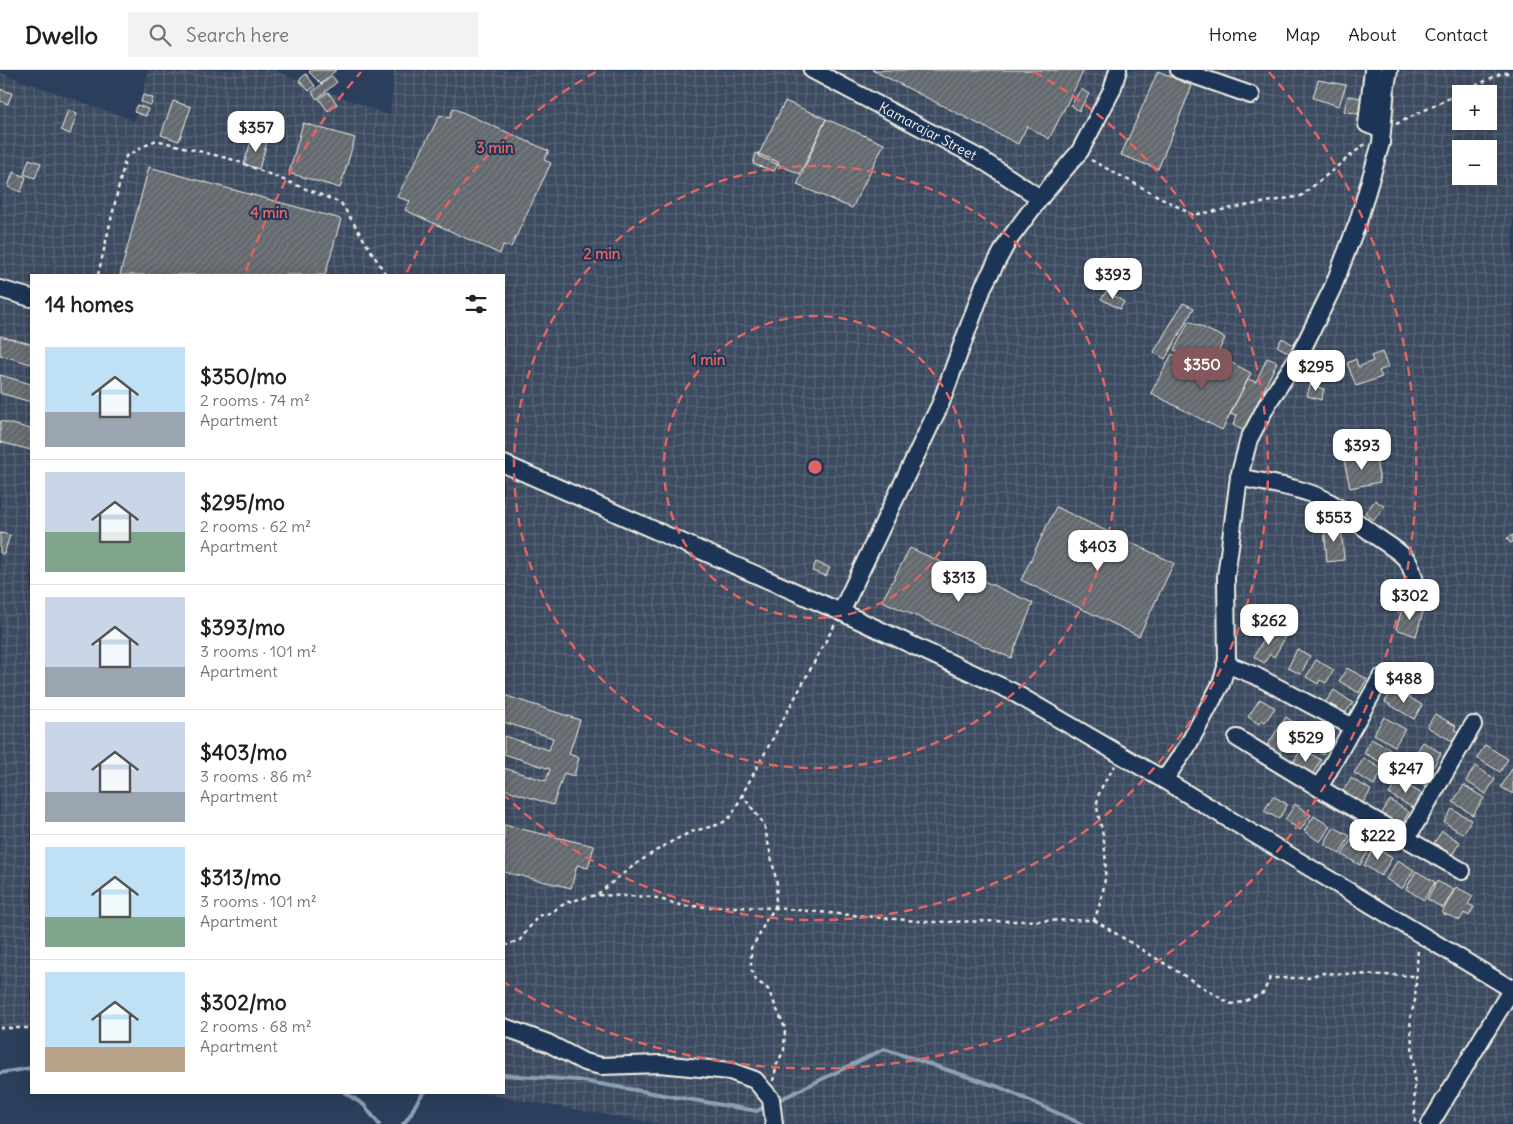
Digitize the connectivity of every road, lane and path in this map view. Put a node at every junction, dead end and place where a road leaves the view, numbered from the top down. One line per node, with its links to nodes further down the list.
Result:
1 (812, 70): 10 (street, Kamarajar Street)
2 (1118, 70): 9 (street)
3 (1179, 70): 7 (street)
4 (1373, 70): 8 (street)
5 (1389, 70): 8 (street)
6 (1513, 73): 8 (path)
7 (1251, 95)
8 (1382, 130): 9 (path); 16 (street)
9 (1078, 154): 10 (street)
10 (1040, 198): 18 (street)
11 (98, 274): 12 (path)
12 (385, 274)
13 (0, 289): 14 (street)
14 (30, 298)
15 (505, 464): 18 (street)
16 (1239, 477): 17 (street); 19 (street)
17 (1416, 588)
18 (841, 612): 24 (street); 27 (path)
19 (1226, 664): 22 (street); 25 (street)
20 (1381, 678): 22 (street)
21 (1473, 725): 28 (street)
22 (1353, 727): 26 (street)
23 (1237, 738): 26 (street)
24 (1122, 756): 25 (street); 32 (path)
25 (1164, 780): 33 (street)
26 (1319, 788): 28 (street)
27 (742, 795): 30 (path); 31 (path)
28 (1407, 838): 29 (street)
29 (1462, 871)
30 (597, 895): 31 (path); 34 (path)
31 (775, 908): 32 (path); 40 (path)
32 (1094, 920): 35 (path)
33 (1418, 932): 35 (path); 36 (street)
34 (505, 946)
35 (1416, 976): 41 (path)
36 (1512, 989): 42 (street)
37 (505, 1027): 40 (street)
38 (0, 1028): 39 (path)
39 (30, 1028)
40 (772, 1113)
41 (1415, 1124)
42 (1430, 1124)

